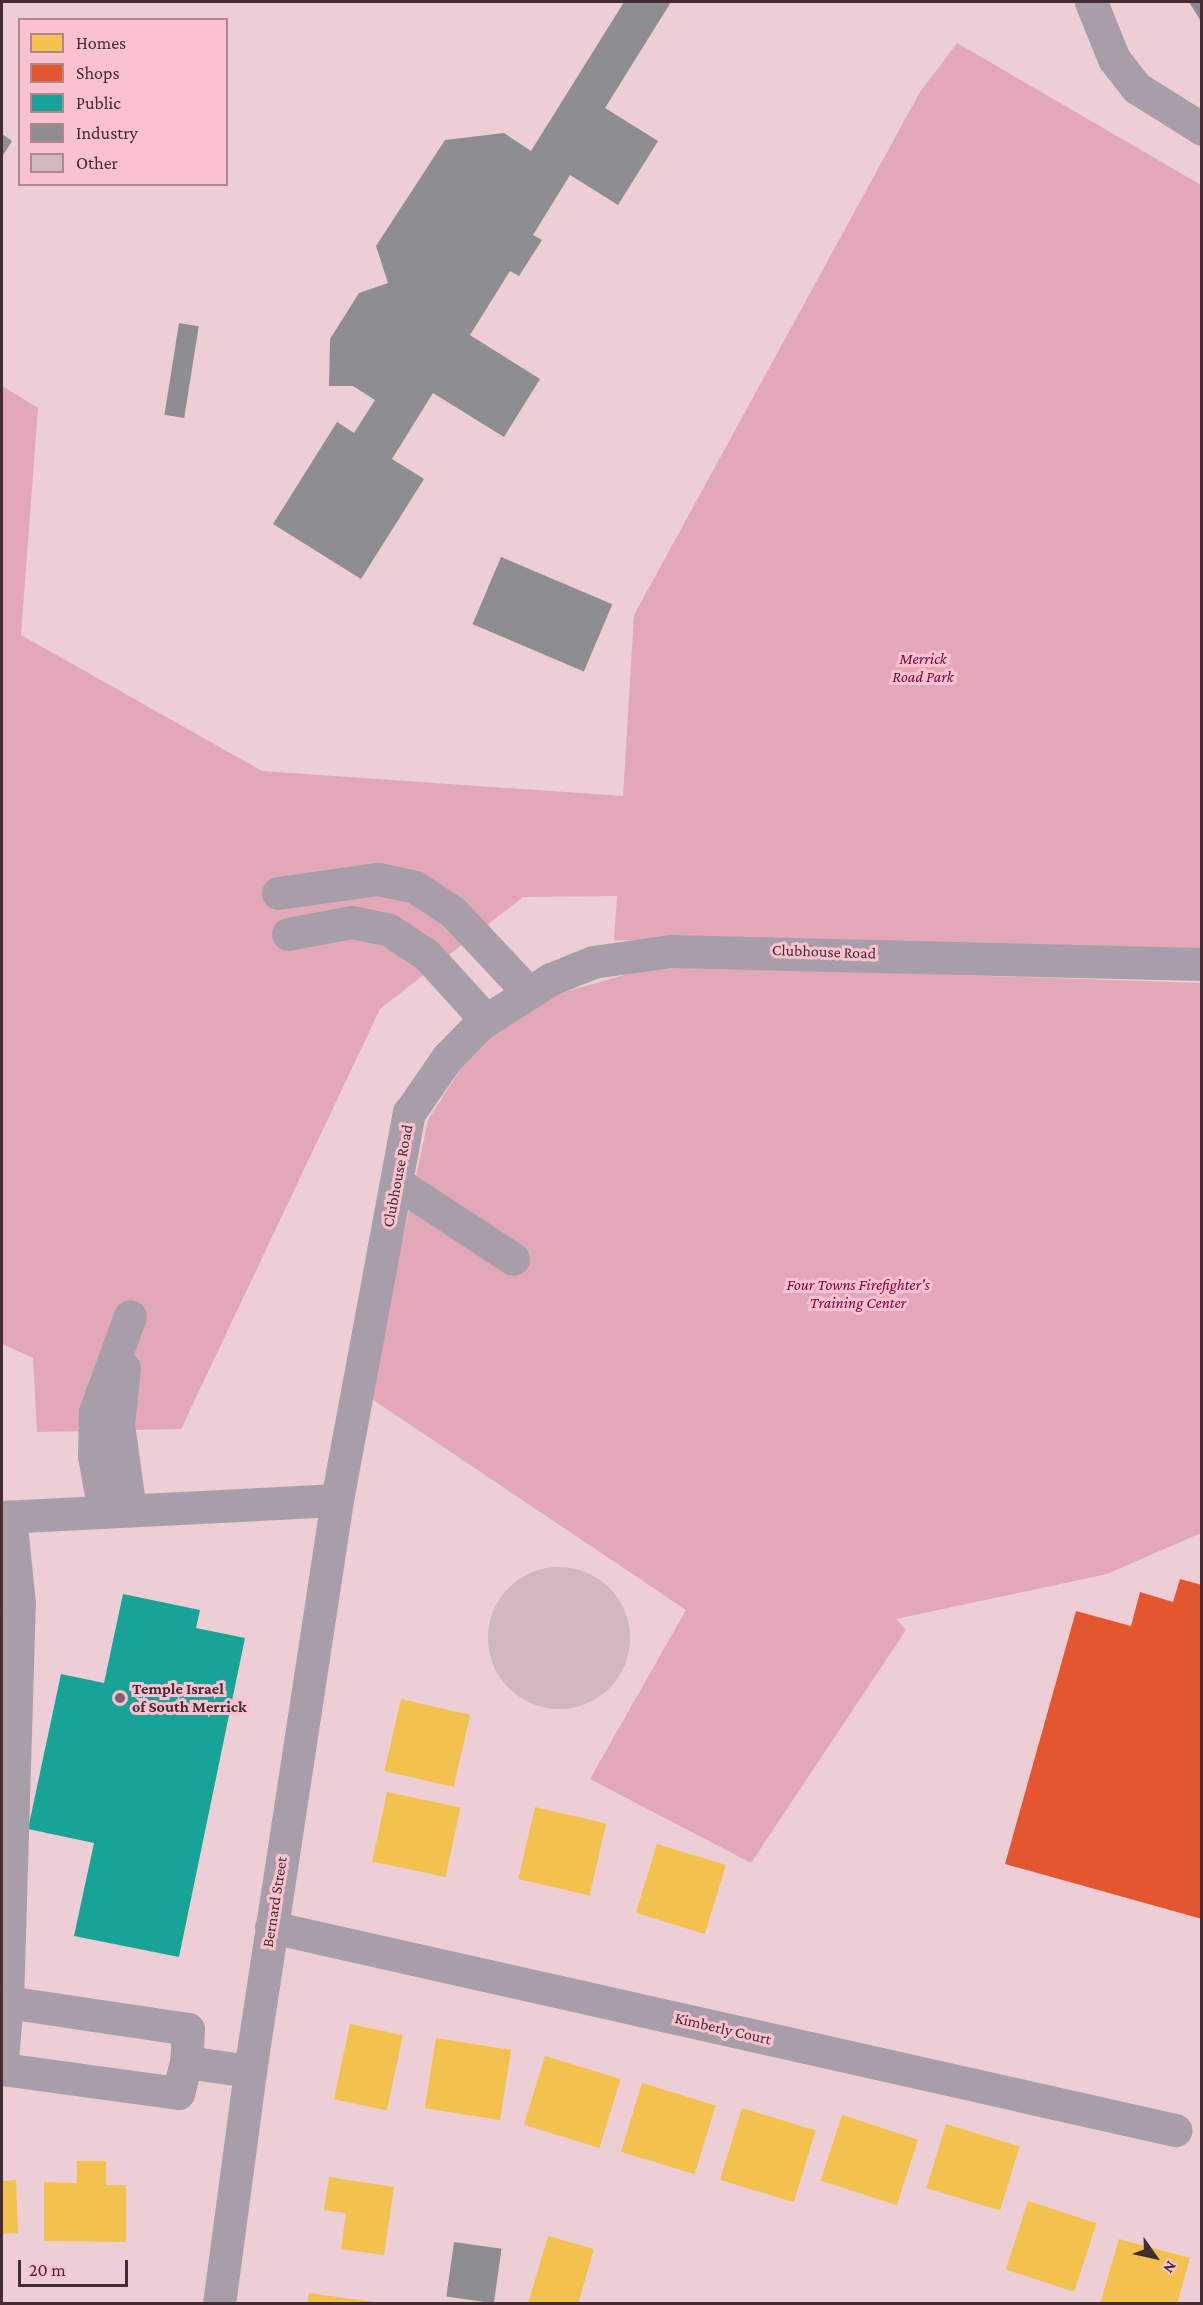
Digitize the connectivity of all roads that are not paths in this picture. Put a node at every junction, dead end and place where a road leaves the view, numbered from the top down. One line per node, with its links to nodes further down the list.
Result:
1 (1091, 2): 2 (street)
2 (1202, 129)
3 (278, 893): 6 (street)
4 (288, 934): 7 (street)
5 (1202, 964): 6 (street, Clubhouse Road)
6 (529, 993): 7 (street, Clubhouse Road)
7 (486, 1020): 8 (street, Clubhouse Road)
8 (396, 1182): 9 (street); 10 (street, Clubhouse Road)
9 (513, 1259)
10 (337, 1500): 11 (street); 12 (street, Bernard Street)
11 (6, 1516): 13 (street)
12 (271, 1927): 17 (street, Bernard Street); 18 (street, Kimberly Court)
13 (7, 2002): 14 (street); 15 (street)
14 (2, 2058)
15 (186, 2062): 16 (street); 17 (street)
16 (2, 2069)
17 (250, 2071): 19 (street, Bernard Street)
18 (1175, 2130)
19 (219, 2304)

